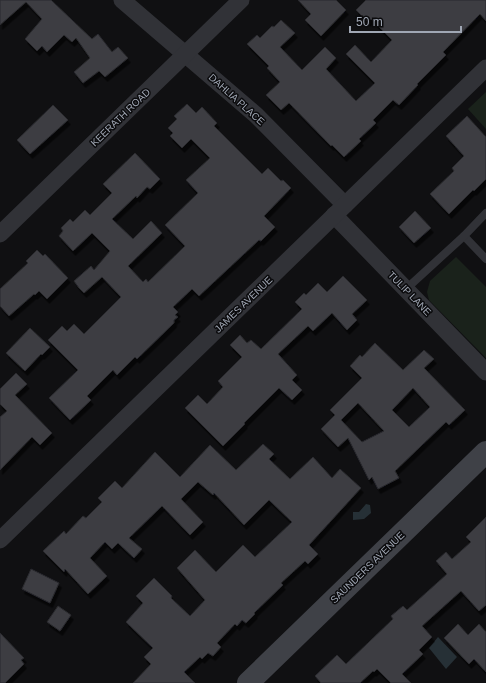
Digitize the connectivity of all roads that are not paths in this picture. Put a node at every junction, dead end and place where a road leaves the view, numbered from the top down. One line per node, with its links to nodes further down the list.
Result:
1 (122, 0): 3 (street, DAHLIA PLACE)
2 (241, 0): 3 (street, KEERATH ROAD)
3 (185, 54): 5 (street, DAHLIA PLACE); 7 (street, KEERATH ROAD)
4 (486, 68): 5 (street, JAMES AVENUE)
5 (340, 210): 10 (street, TULIP LANE); 13 (street, JAMES AVENUE)
6 (486, 213): 8 (lane)
7 (0, 234)
8 (464, 236): 9 (lane); 10 (lane)
9 (486, 259)
10 (406, 288): 11 (street, TULIP LANE)
11 (486, 372)
12 (486, 452): 14 (street, SAUNDERS AVENUE)
13 (0, 540)
14 (248, 683)

